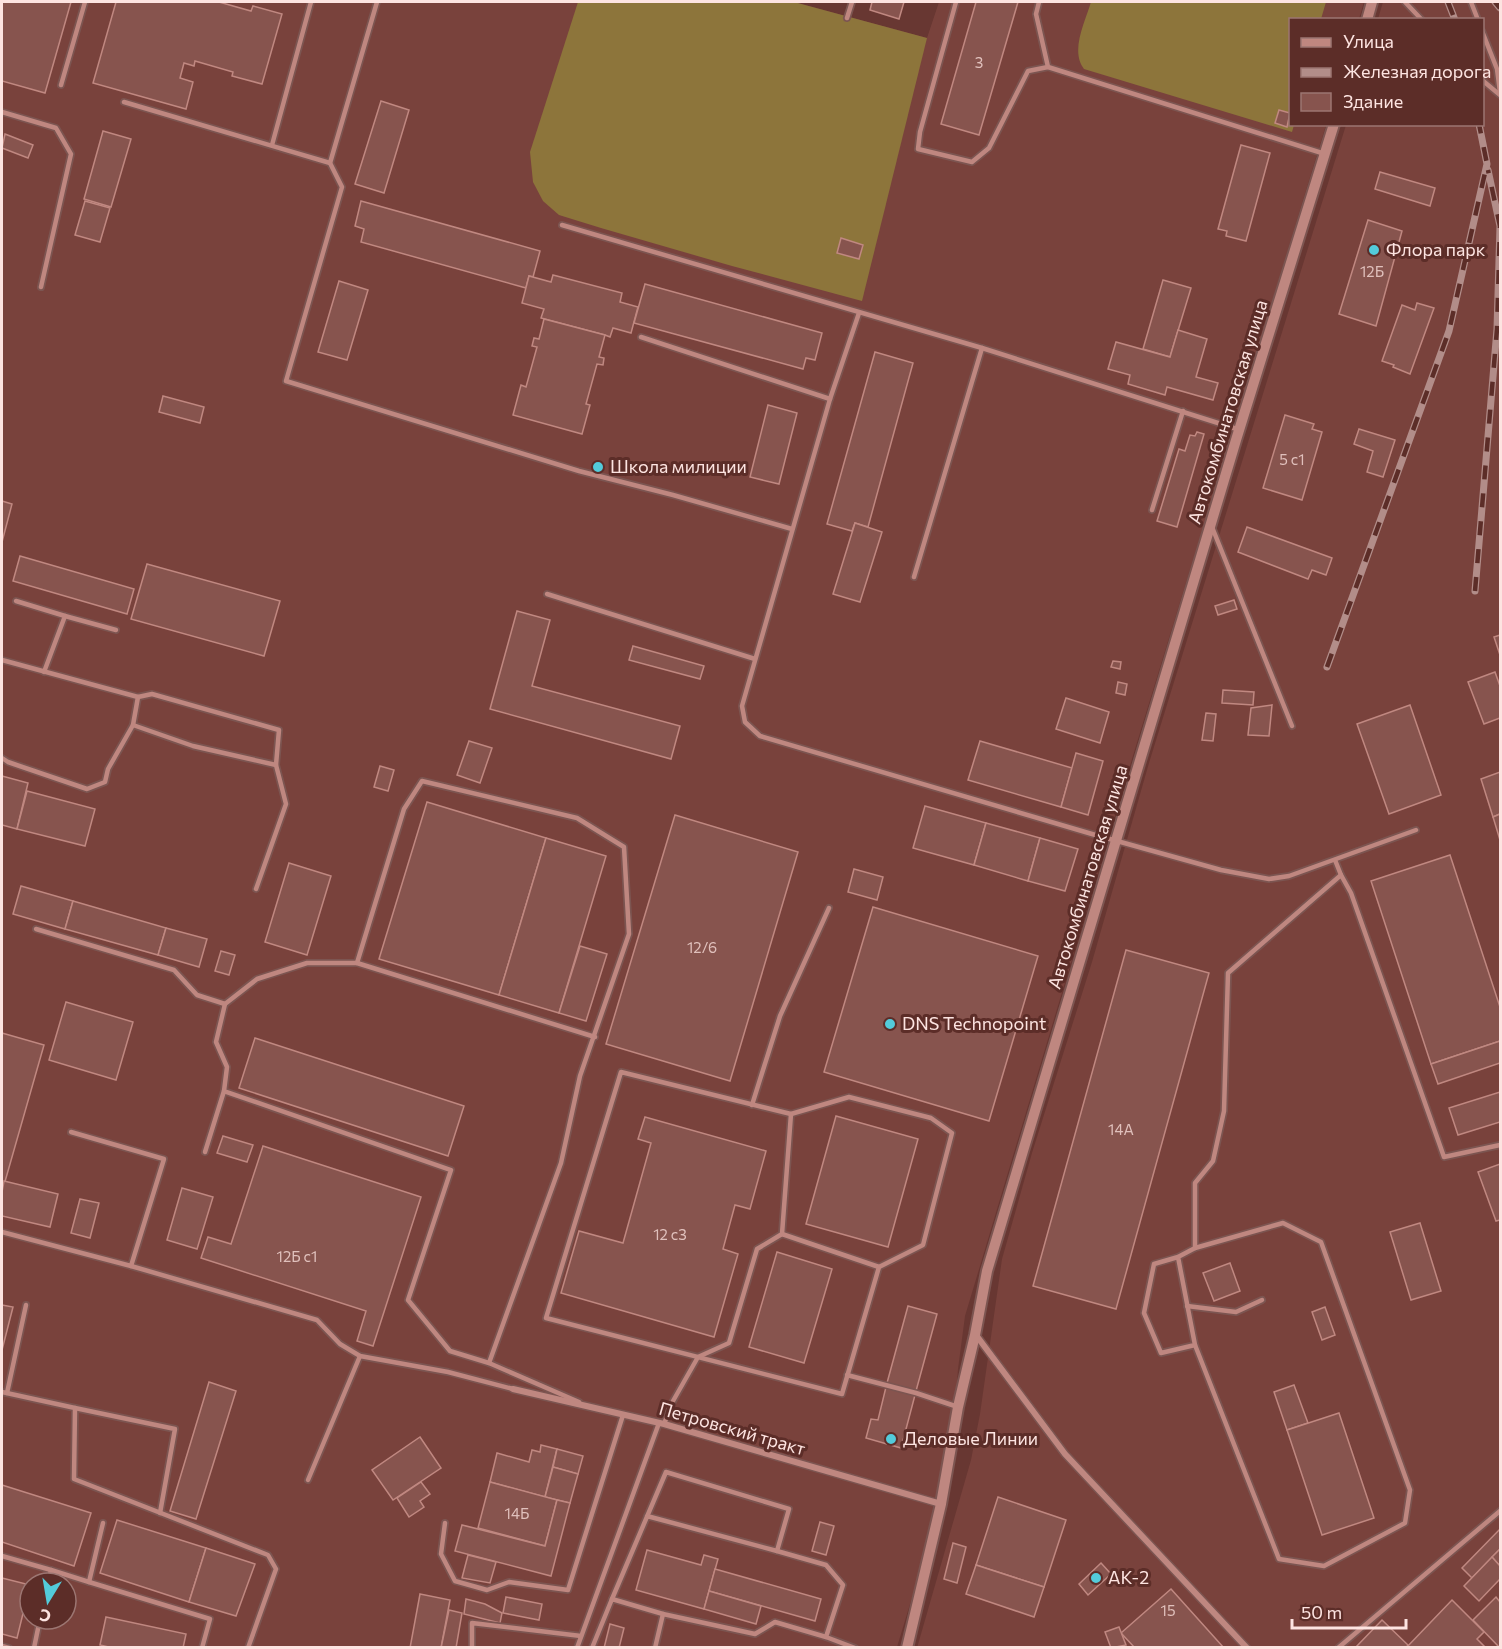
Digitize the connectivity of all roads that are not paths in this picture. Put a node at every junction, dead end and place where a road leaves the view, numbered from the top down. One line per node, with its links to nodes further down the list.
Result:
1 (85, 2): 17 (lane)
2 (311, 2): 22 (lane)
3 (377, 2): 24 (lane)
4 (852, 2): 10 (lane)
5 (956, 2): 15 (lane)
6 (1039, 2): 15 (lane)
7 (1372, 2): 11 (street)
8 (1405, 2): 12 (lane)
9 (1471, 2): 13 (lane)
10 (847, 18)
11 (1368, 18)
12 (1420, 18)
13 (1477, 18)
14 (1484, 36): 18 (lane)
15 (1048, 67): 23 (lane)
16 (1484, 82): 18 (lane)
17 (61, 85)
18 (1500, 94)
19 (124, 102): 22 (lane)
20 (2, 112): 26 (lane)
21 (1333, 126): 23 (street, Автокомбинатовская улица)
22 (272, 145): 24 (lane)
23 (1325, 154): 32 (street, Автокомбинатовская улица)
24 (330, 163): 35 (lane)
25 (562, 225): 27 (lane)
26 (41, 287)
27 (859, 313): 29 (lane); 30 (lane)
28 (641, 338): 30 (lane)
29 (982, 348): 31 (lane); 36 (lane)
30 (830, 399): 35 (lane)
31 (1183, 411): 32 (lane); 33 (lane)
32 (1240, 430): 34 (street, Автокомбинатовская улица)
33 (1152, 510)
34 (1211, 524): 46 (lane); 50 (street, Автокомбинатовская улица)
35 (792, 529): 41 (lane)
36 (914, 577)
37 (547, 594): 41 (lane)
38 (16, 601): 39 (lane)
39 (65, 616): 40 (lane); 43 (lane)
40 (116, 630)
41 (755, 659): 50 (lane)
42 (2, 660): 43 (lane)
43 (44, 672): 44 (lane)
44 (138, 697): 45 (lane); 48 (lane)
45 (133, 725): 47 (lane); 48 (lane)
46 (1292, 726)
47 (2, 758)
48 (276, 765): 53 (lane)
49 (1416, 830): 51 (lane)
50 (1117, 841): 51 (lane); 74 (street, Автокомбинатовская улица)
51 (1335, 860): 52 (lane)
52 (1341, 875): 63 (lane); 67 (lane)
53 (256, 889)
54 (829, 908): 60 (lane)
55 (36, 929): 57 (lane)
56 (357, 963): 57 (lane); 58 (lane); 58 (lane)
57 (225, 1004): 59 (lane)
58 (595, 1036): 78 (lane)
59 (224, 1091): 64 (lane); 78 (lane)
60 (752, 1104): 61 (lane); 77 (lane)
61 (791, 1114): 66 (lane); 70 (lane)
62 (71, 1132): 69 (lane)
63 (1500, 1145)
64 (205, 1152)
65 (2, 1232): 69 (lane)
66 (782, 1234): 70 (lane); 77 (lane)
67 (1195, 1248): 68 (lane); 75 (lane)
68 (1178, 1257): 73 (lane); 75 (lane)
69 (131, 1266): 76 (lane)
70 (879, 1268): 79 (lane)
71 (1262, 1300): 73 (lane)
72 (26, 1305): 81 (lane)
73 (1187, 1306): 75 (lane)
74 (975, 1335): 82 (street, Автокомбинатовская улица); 114 (street)
75 (1195, 1345)
76 (360, 1356): 80 (lane); 87 (lane)
77 (698, 1357): 79 (lane); 86 (lane)
78 (489, 1363): 84 (lane)
79 (847, 1375): 82 (lane)
80 (513, 1389): 84 (street, Петровский тракт)
81 (4, 1393): 83 (lane)
82 (958, 1407): 88 (street, Автокомбинатовская улица)
83 (75, 1408): 90 (lane); 90 (lane)
84 (593, 1408): 85 (street, Петровский тракт)
85 (623, 1415): 86 (street, Петровский тракт); 93 (lane)
86 (662, 1424): 88 (street, Петровский тракт); 101 (lane)
87 (308, 1480)
88 (941, 1504): 113 (street, Автокомбинатовская улица)
89 (1500, 1511): 115 (lane)
90 (160, 1513): 107 (lane)
91 (647, 1516): 94 (lane); 94 (lane); 98 (lane)
92 (104, 1523): 97 (lane)
93 (446, 1523)
94 (777, 1551): 102 (lane)
95 (2, 1556): 96 (lane)
96 (51, 1570): 97 (lane)
97 (89, 1582): 106 (lane)
98 (612, 1599): 99 (lane); 110 (lane)
99 (663, 1614): 102 (lane); 111 (lane)
100 (37, 1631): 105 (lane)
101 (581, 1636): 108 (lane); 109 (lane)
102 (826, 1638): 112 (lane)
103 (2, 1646): 104 (lane)
104 (9, 1647)
105 (34, 1647)
106 (202, 1647)
107 (248, 1647)
108 (472, 1647)
109 (577, 1647)
110 (592, 1647)
111 (655, 1647)
112 (855, 1647)
113 (907, 1647)
114 (1247, 1647)
115 (1338, 1647)

